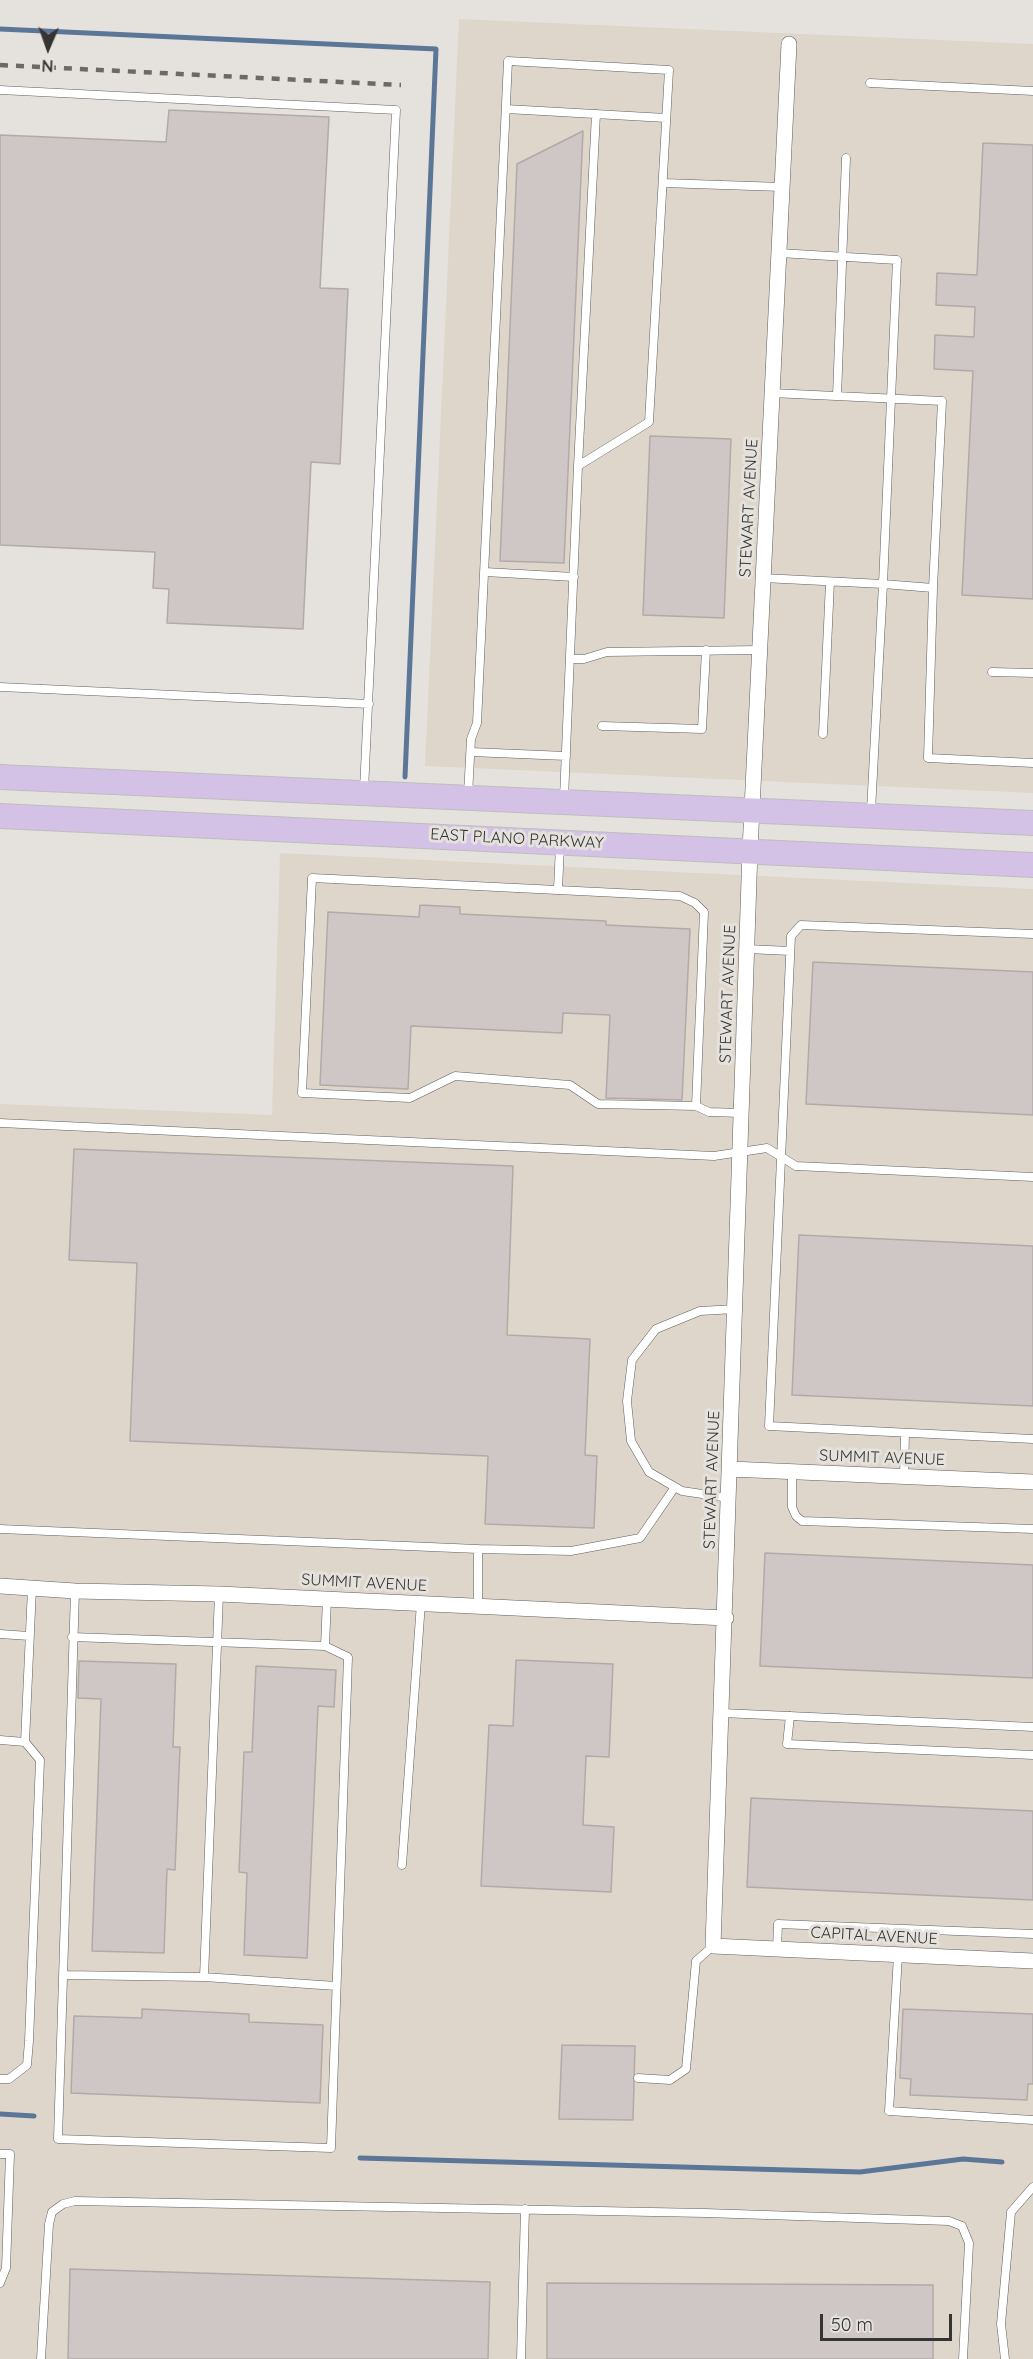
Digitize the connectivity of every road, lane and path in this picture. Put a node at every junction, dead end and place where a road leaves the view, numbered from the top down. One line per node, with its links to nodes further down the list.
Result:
1 (789, 44): 10 (street, STEWART AVENUE)
2 (870, 82): 4 (lane)
3 (0, 90): 29 (lane)
4 (1033, 91)
5 (506, 110): 6 (lane); 7 (lane); 17 (lane)
6 (596, 114): 7 (lane); 16 (lane)
7 (666, 118): 9 (lane)
8 (846, 158): 12 (lane)
9 (663, 183): 10 (lane); 16 (lane)
10 (782, 187): 11 (street, STEWART AVENUE)
11 (779, 253): 12 (lane); 13 (street, STEWART AVENUE)
12 (843, 256): 14 (lane); 15 (lane)
13 (772, 393): 14 (lane); 19 (street, STEWART AVENUE)
14 (837, 396): 15 (lane)
15 (892, 399): 21 (lane); 22 (lane)
16 (578, 466): 18 (lane)
17 (485, 572): 18 (lane); 32 (lane)
18 (574, 577): 25 (lane)
19 (764, 578): 20 (lane); 24 (street, STEWART AVENUE)
20 (830, 582): 21 (lane); 31 (lane)
21 (883, 584): 22 (lane); 40 (lane)
22 (933, 588): 34 (lane)
23 (706, 650): 24 (lane); 25 (lane); 30 (lane)
24 (760, 650): 39 (street, STEWART AVENUE)
25 (570, 659): 33 (lane)
26 (992, 672): 27 (lane)
27 (1033, 673)
28 (0, 687): 29 (lane)
29 (369, 704): 36 (lane)
30 (602, 726)
31 (823, 734)
32 (471, 752): 33 (lane); 37 (lane)
33 (566, 756): 38 (lane)
34 (1033, 763)
35 (0, 777): 36 (main road)
36 (364, 795): 37 (main road); 43 (main road)
37 (467, 799): 38 (main road); 44 (main road)
38 (564, 803): 39 (main road); 45 (main road)
39 (752, 812): 40 (main road); 46 (street, STEWART AVENUE)
40 (871, 815): 42 (main road)
41 (0, 816): 43 (main road, EAST PLANO PARKWAY)
42 (1033, 823)
43 (362, 832): 44 (main road, EAST PLANO PARKWAY)
44 (466, 837): 45 (main road, EAST PLANO PARKWAY)
45 (561, 842): 46 (main road, EAST PLANO PARKWAY); 48 (lane)
46 (750, 850): 47 (main road, EAST PLANO PARKWAY); 50 (street, STEWART AVENUE)
47 (1033, 865)
48 (558, 889): 52 (lane); 52 (lane)
49 (1033, 934): 51 (lane)
50 (747, 949): 51 (lane); 53 (street, STEWART AVENUE)
51 (790, 951): 56 (lane)
52 (696, 1106): 53 (lane)
53 (742, 1113): 55 (street, STEWART AVENUE)
54 (0, 1123): 55 (lane)
55 (740, 1152): 56 (lane); 58 (street, STEWART AVENUE)
56 (781, 1157): 57 (lane); 59 (lane)
57 (1033, 1177)
58 (735, 1309): 61 (street, STEWART AVENUE); 65 (lane)
59 (905, 1433): 60 (lane); 63 (lane)
60 (1033, 1439)
61 (730, 1469): 62 (street, SUMMIT AVENUE); 66 (street, STEWART AVENUE)
62 (792, 1472): 63 (street, SUMMIT AVENUE); 68 (lane)
63 (904, 1476): 64 (street, SUMMIT AVENUE)
64 (1033, 1482)
65 (675, 1487): 66 (lane); 69 (lane)
66 (729, 1498): 77 (street, STEWART AVENUE)
67 (0, 1529): 69 (lane)
68 (1033, 1529)
69 (478, 1549): 76 (lane)
70 (0, 1586): 71 (street, SUMMIT AVENUE)
71 (32, 1588): 72 (street, SUMMIT AVENUE); 79 (lane)
72 (75, 1591): 73 (street, SUMMIT AVENUE); 80 (lane)
73 (219, 1594): 74 (street, SUMMIT AVENUE); 81 (lane)
74 (327, 1599): 75 (street, SUMMIT AVENUE); 82 (lane)
75 (421, 1603): 76 (street, SUMMIT AVENUE); 89 (lane)
76 (478, 1606): 77 (street, SUMMIT AVENUE)
77 (726, 1618): 83 (street, STEWART AVENUE)
78 (0, 1634): 79 (lane)
79 (29, 1636): 87 (lane)
80 (72, 1637): 81 (lane); 95 (lane)
81 (217, 1644): 82 (lane); 96 (lane)
82 (325, 1646): 97 (lane)
83 (722, 1713): 84 (lane); 91 (street, STEWART AVENUE)
84 (790, 1716): 85 (lane); 88 (lane)
85 (1033, 1727)
86 (0, 1740): 87 (lane)
87 (24, 1742): 99 (lane)
88 (1033, 1755)
89 (402, 1865)
90 (1033, 1934): 92 (lane)
91 (713, 1946): 92 (street, CAPITAL AVENUE); 98 (lane)
92 (777, 1949): 93 (street, CAPITAL AVENUE)
93 (898, 1955): 94 (street, CAPITAL AVENUE); 100 (lane)
94 (1033, 1962)
95 (63, 1975): 96 (lane); 97 (lane)
96 (204, 1977): 97 (lane)
97 (336, 1986)
98 (638, 2078)
99 (0, 2079)
100 (1033, 2120)
101 (0, 2154): 104 (lane)
102 (1033, 2187): 108 (lane)
103 (525, 2210): 105 (lane); 106 (lane); 107 (lane)
104 (0, 2283)
105 (41, 2359)
106 (521, 2359)
107 (963, 2359)
108 (1005, 2359)

